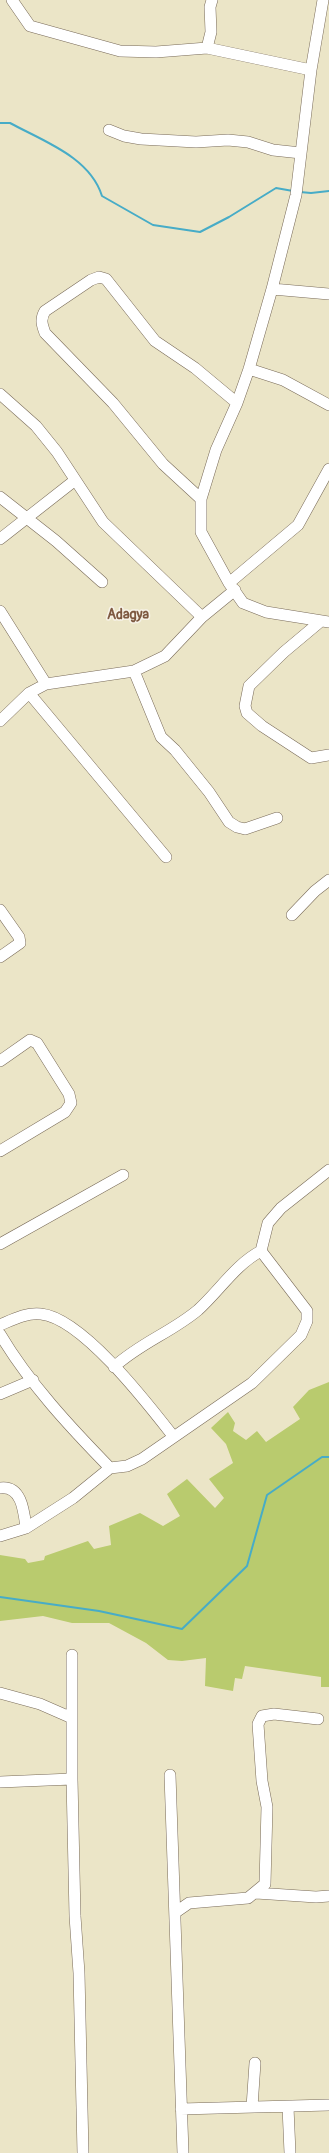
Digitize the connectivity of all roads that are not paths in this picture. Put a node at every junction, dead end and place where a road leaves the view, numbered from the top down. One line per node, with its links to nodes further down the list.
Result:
1 (12, 0): 4 (street)
2 (212, 0): 4 (street)
3 (323, 0): 5 (street)
4 (207, 48): 5 (street)
5 (311, 70): 7 (street)
6 (109, 130): 7 (street)
7 (301, 153): 8 (street)
8 (272, 289): 9 (street); 10 (street)
9 (329, 294)
10 (249, 369): 12 (street); 13 (street)
11 (0, 394): 15 (street)
12 (237, 403): 17 (street); 17 (street)
13 (329, 405)
14 (329, 469): 21 (street)
15 (74, 481): 18 (street); 23 (street)
16 (0, 497): 18 (street)
17 (201, 499): 21 (street)
18 (26, 517): 19 (street); 20 (street)
19 (0, 539)
20 (102, 582)
21 (232, 586): 23 (street); 24 (street)
22 (0, 611): 26 (street)
23 (202, 617): 25 (street)
24 (325, 621): 29 (street)
25 (134, 671): 26 (street); 30 (street)
26 (46, 684): 27 (street)
27 (29, 693): 28 (street); 31 (street)
28 (0, 720)
29 (329, 755)
30 (276, 818)
31 (166, 857)
32 (329, 880): 34 (street)
33 (0, 910): 35 (street)
34 (292, 915)
35 (0, 957)
36 (0, 1061): 37 (street)
37 (0, 1151)
38 (329, 1170): 41 (street)
39 (123, 1175): 40 (street)
40 (0, 1244)
41 (261, 1252): 44 (street); 47 (street)
42 (0, 1325): 44 (street)
43 (0, 1334): 45 (street)
44 (114, 1367): 47 (street)
45 (33, 1380): 46 (street); 48 (street)
46 (0, 1394)
47 (173, 1436): 48 (street)
48 (110, 1468): 50 (street)
49 (0, 1488): 50 (street)
50 (26, 1528): 51 (street)
51 (0, 1536)
52 (72, 1655): 54 (street)
53 (0, 1692): 54 (street)
54 (72, 1718): 57 (street)
55 (318, 1719): 59 (street)
56 (170, 1775): 61 (street)
57 (72, 1779): 58 (street); 67 (street)
58 (0, 1782)
59 (256, 1893): 60 (street); 61 (street)
60 (329, 1896)
61 (176, 1912): 66 (street)
62 (255, 2063): 64 (street)
63 (329, 2105): 65 (street)
64 (252, 2107): 65 (street); 66 (street)
65 (288, 2107): 69 (street)
66 (181, 2109): 68 (street)
67 (83, 2153)
68 (183, 2153)
69 (290, 2153)

